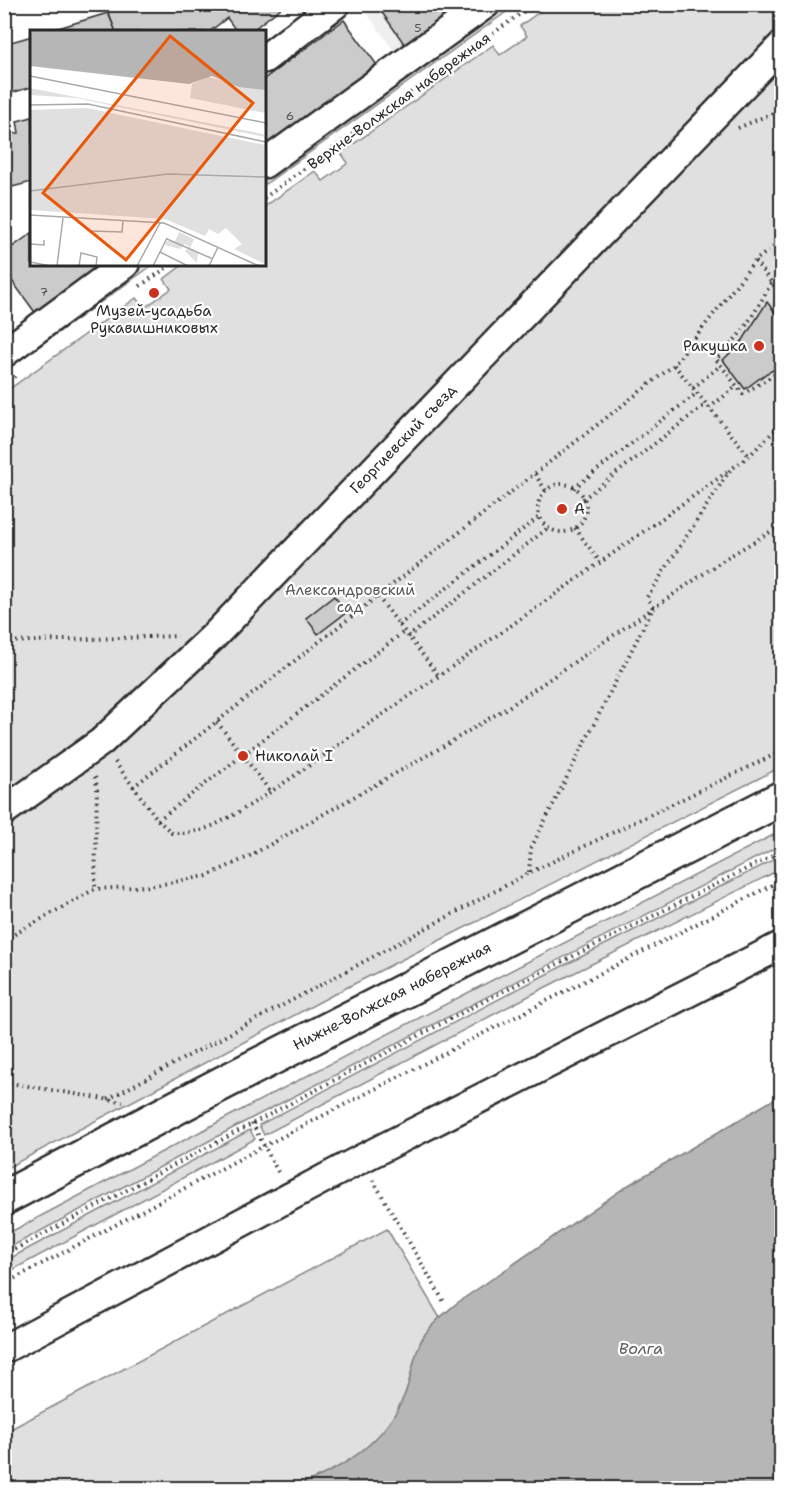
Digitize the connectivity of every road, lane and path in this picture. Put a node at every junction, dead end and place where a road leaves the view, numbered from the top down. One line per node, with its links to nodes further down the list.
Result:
1 (336, 4): 5 (street)
2 (486, 4): 8 (street, Верхне-Волжская набережная)
3 (534, 4): 9 (path, Верхне-Волжская набережная)
4 (782, 45): 39 (street, Георгиевский съезд)
5 (266, 57)
6 (782, 110): 7 (path)
7 (732, 130)
8 (266, 163)
9 (266, 197)
10 (782, 240): 11 (path)
11 (754, 261): 13 (path); 16 (path)
12 (122, 266): 15 (street)
13 (771, 283): 14 (path); 17 (path)
14 (782, 296)
15 (4, 352)
16 (674, 365): 20 (path); 26 (path)
17 (721, 365): 19 (path); 20 (path)
18 (782, 370): 19 (path)
19 (737, 386): 22 (path)
20 (693, 388): 21 (path)
21 (697, 393): 22 (path); 27 (path)
22 (707, 406): 24 (path); 29 (path)
23 (782, 423): 24 (path)
24 (749, 456): 25 (path)
25 (730, 470): 34 (path); 36 (path)
26 (535, 474): 28 (path); 35 (path)
27 (574, 488): 28 (path); 29 (path)
28 (546, 490): 30 (path)
29 (583, 499): 33 (path)
30 (539, 517): 32 (path); 37 (path)
31 (782, 525): 36 (path)
32 (548, 528): 33 (path); 40 (path)
33 (575, 528): 34 (path)
34 (600, 562): 42 (path)
35 (378, 597): 37 (path); 43 (path)
36 (653, 608): 53 (path); 55 (path)
37 (399, 625): 38 (path)
38 (405, 632): 40 (path); 46 (path)
39 (215, 635): 41 (path); 44 (street, Георгиевский съезд)
40 (408, 637): 42 (path)
41 (4, 642)
42 (439, 676): 48 (path)
43 (217, 722): 46 (path); 47 (path)
44 (91, 749): 47 (path); 50 (street, Георгиевский съезд); 55 (path)
45 (782, 751): 53 (path)
46 (243, 756): 48 (path); 51 (path)
47 (133, 787): 51 (path)
48 (270, 791): 51 (path)
49 (782, 798): 65 (main road, Нижне-Волжская набережная)
50 (4, 811)
51 (158, 820)
52 (782, 852): 61 (path)
53 (529, 873): 59 (path)
54 (782, 880): 62 (path)
55 (95, 890): 56 (path)
56 (4, 940)
57 (782, 945): 69 (street)
58 (4, 1082): 59 (path)
59 (108, 1099): 60 (path)
60 (123, 1102)
61 (252, 1123): 62 (path); 66 (path)
62 (264, 1146): 63 (path); 67 (path)
63 (280, 1176)
64 (372, 1179): 68 (path)
65 (4, 1198)
66 (4, 1255)
67 (4, 1284)
68 (444, 1302)
69 (4, 1349)

